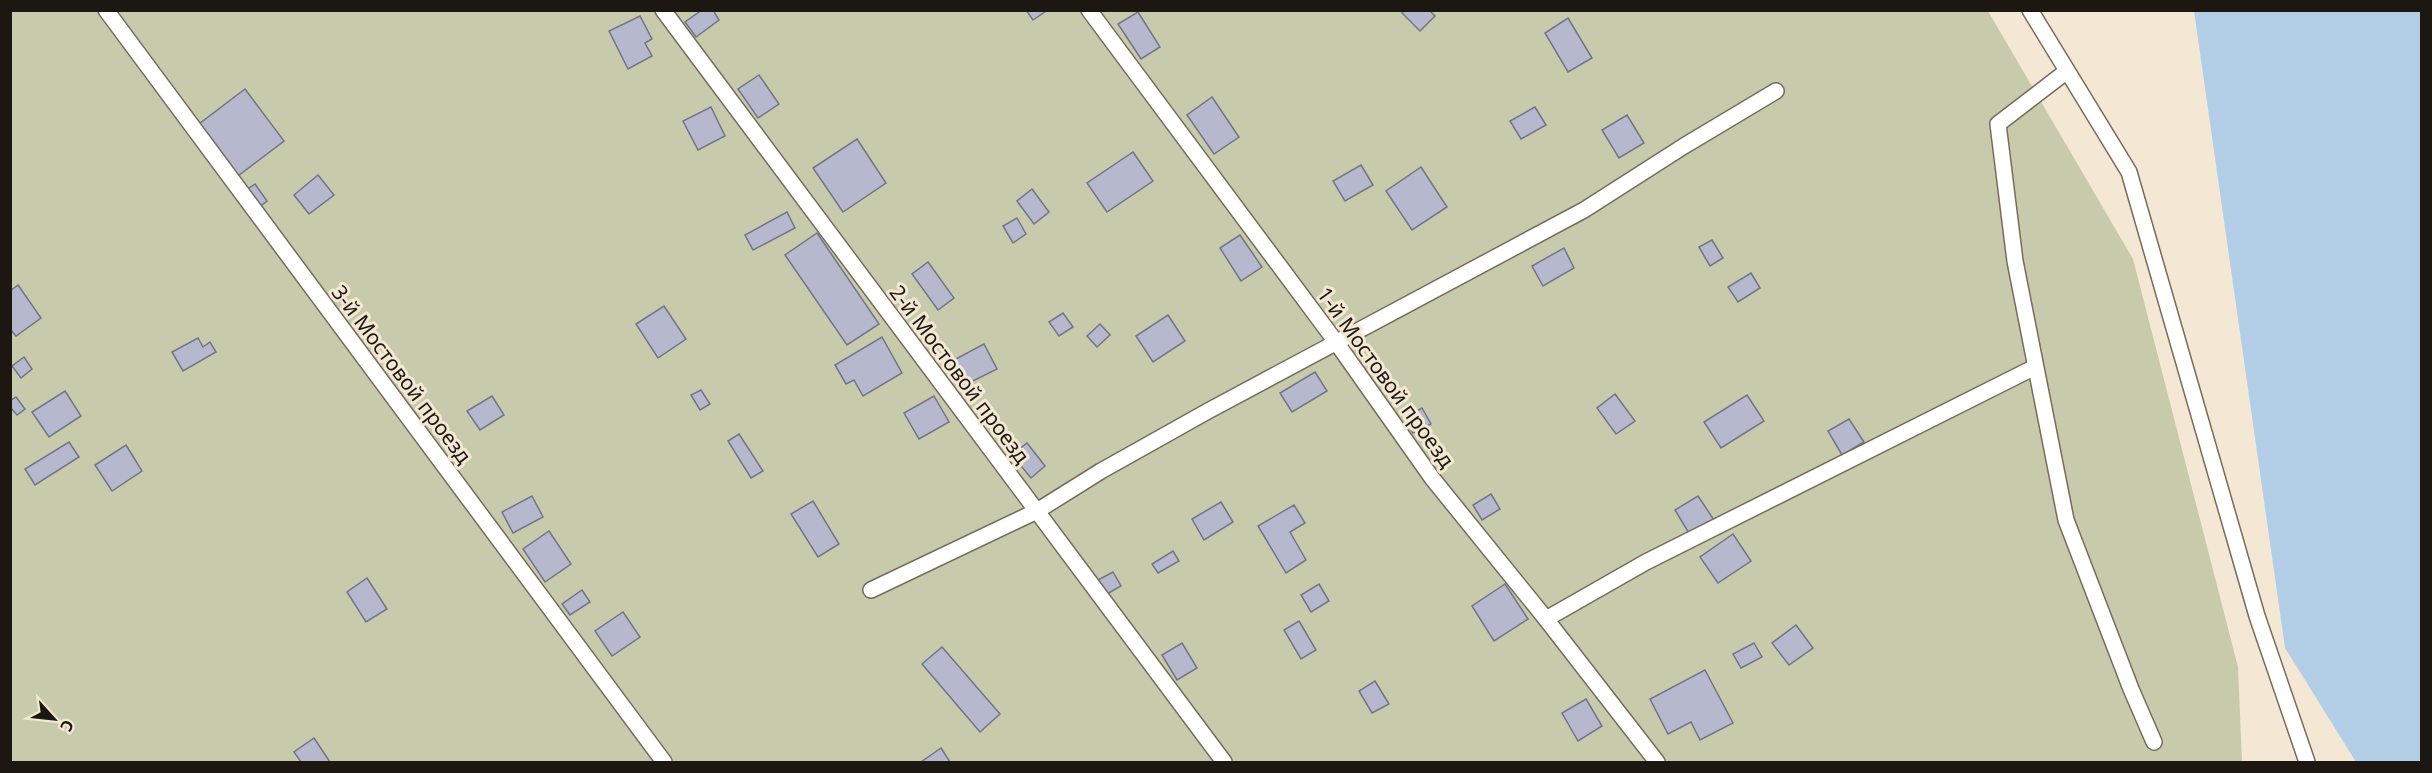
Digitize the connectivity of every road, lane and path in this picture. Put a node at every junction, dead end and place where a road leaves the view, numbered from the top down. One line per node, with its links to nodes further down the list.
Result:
1 (106, 10): 13 (lane, 3-й Мостовой проезд)
2 (663, 10): 9 (lane, 2-й Мостовой проезд)
3 (1089, 10): 7 (lane, 1-й Мостовой проезд)
4 (2030, 10): 5 (lane)
5 (2067, 71): 8 (lane); 16 (lane)
6 (1776, 92): 7 (lane)
7 (1336, 342): 9 (lane); 11 (lane, 1-й Мостовой проезд)
8 (2035, 366): 11 (lane); 12 (lane)
9 (1037, 511): 10 (lane); 14 (lane, 2-й Мостовой проезд)
10 (871, 590)
11 (1546, 619): 15 (lane, 1-й Мостовой проезд)
12 (2154, 742)
13 (664, 762)
14 (1224, 762)
15 (1657, 762)
16 (2307, 762)

